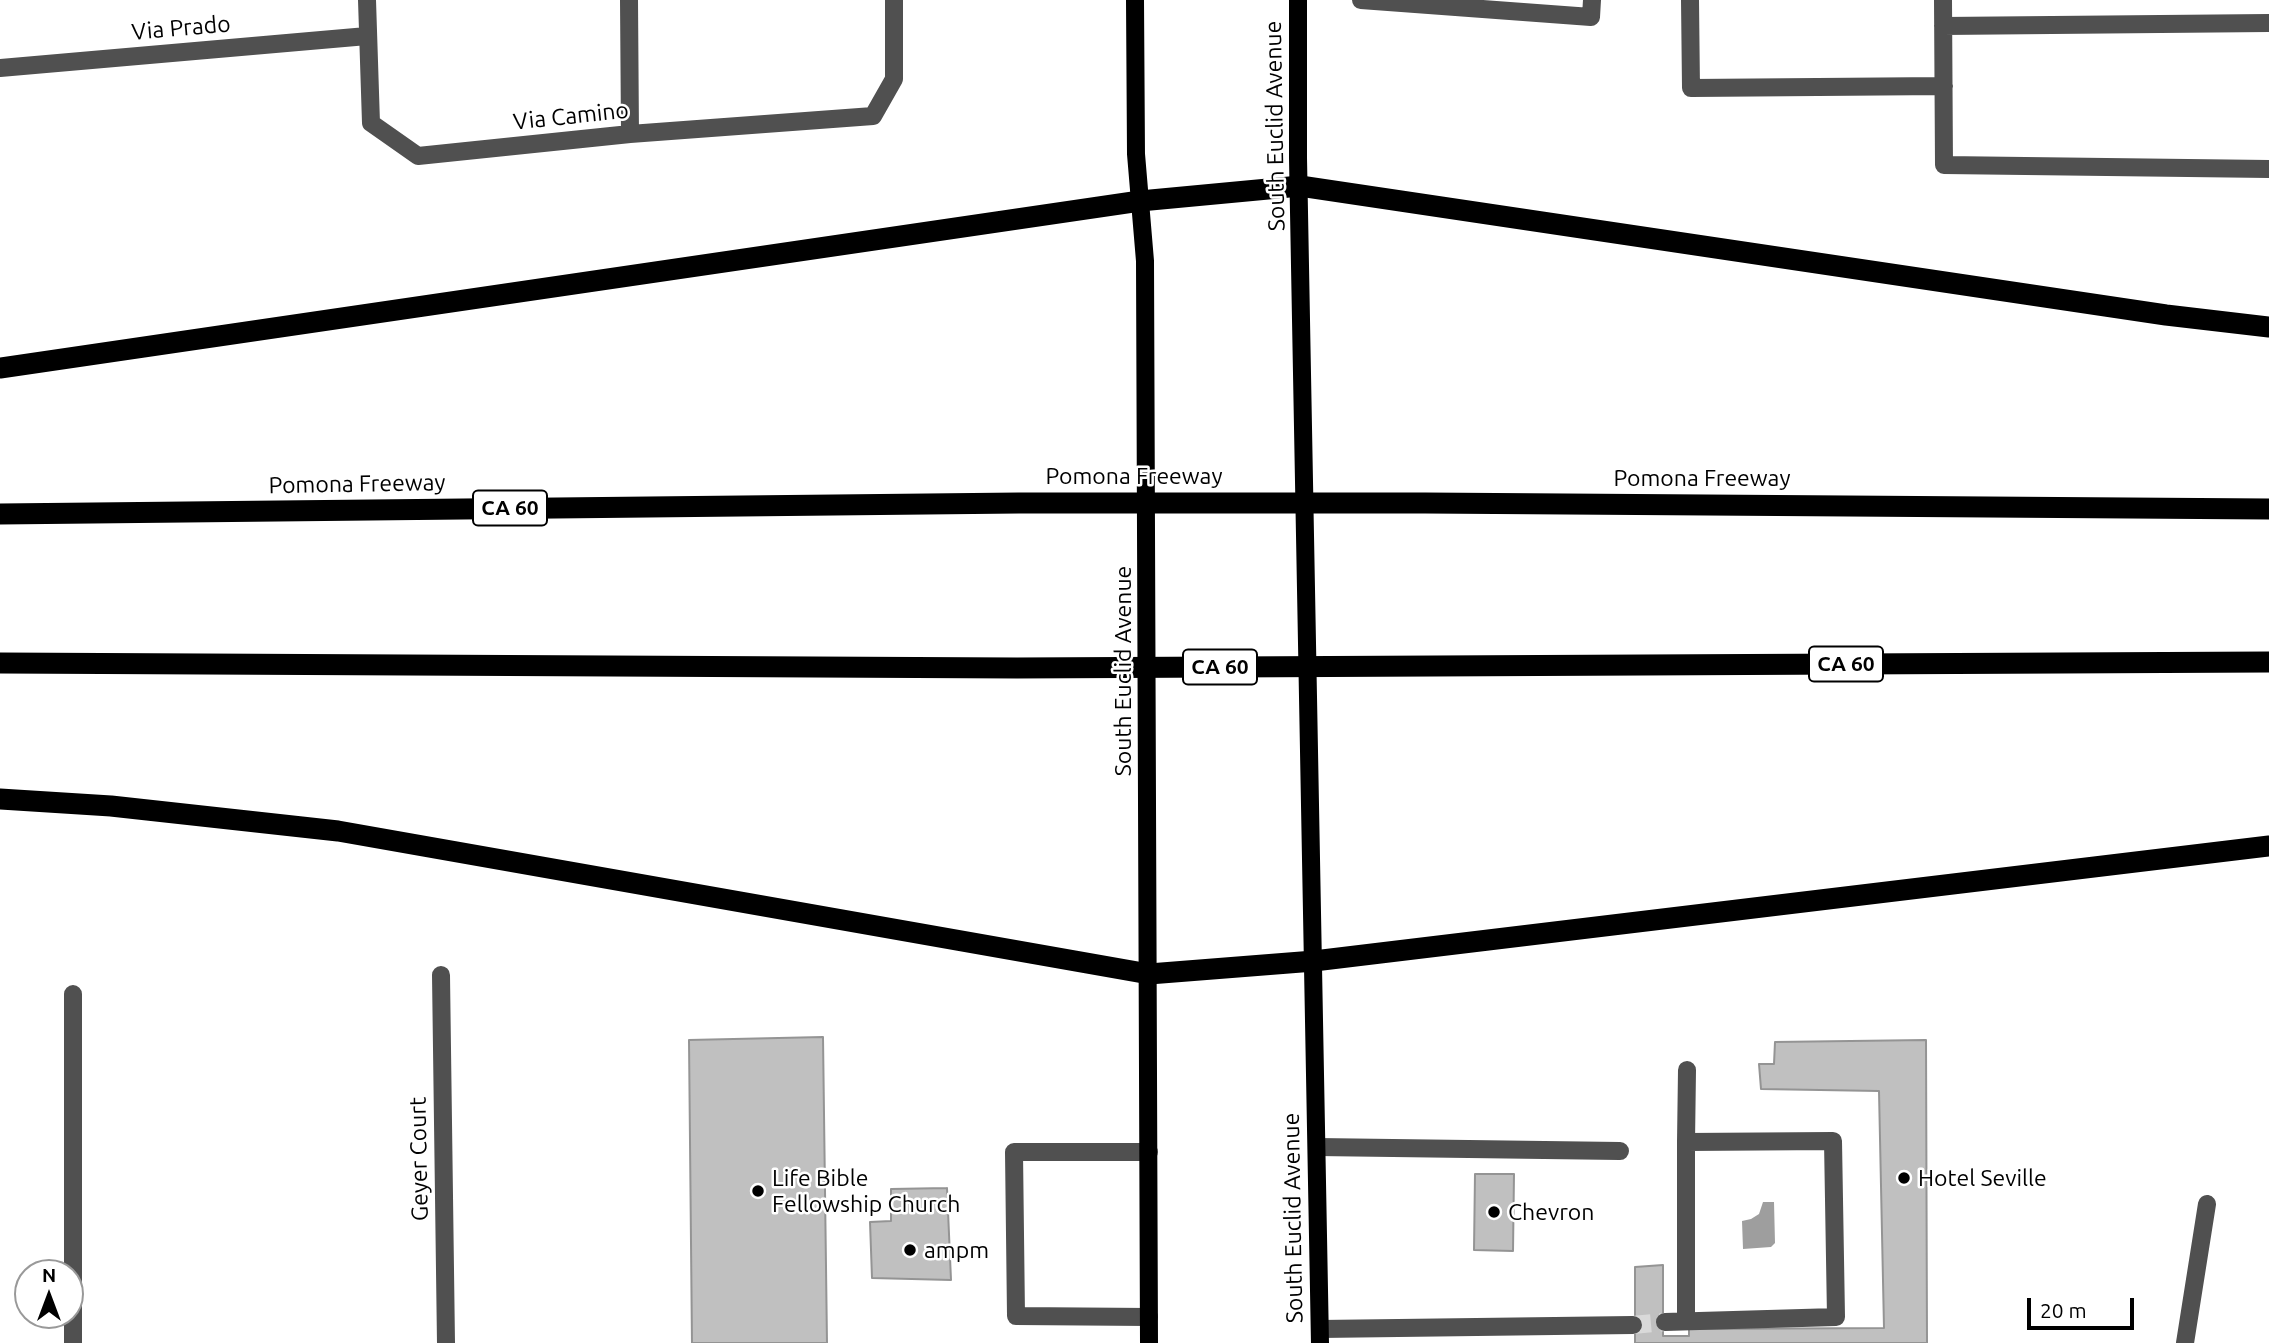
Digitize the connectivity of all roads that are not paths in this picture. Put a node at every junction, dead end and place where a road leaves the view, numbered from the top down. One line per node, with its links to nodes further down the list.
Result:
1 (367, 0): 12 (street)
2 (629, 0): 15 (street)
3 (894, 0): 15 (street, Via Camino)
4 (1135, 0): 18 (main road, South Euclid Avenue)
5 (1298, 0): 17 (main road, South Euclid Avenue)
6 (1361, 0): 7 (street)
7 (1592, 0)
8 (1690, 0): 14 (street)
9 (1943, 0): 11 (street)
10 (2269, 23): 11 (street)
11 (1943, 26): 14 (street)
12 (367, 36): 13 (street, Via Prado); 15 (street, Via Camino)
13 (0, 68)
14 (1944, 86): 16 (street)
15 (630, 134)
16 (2269, 169)
17 (1300, 186): 18 (highway); 19 (highway); 27 (main road, South Euclid Avenue)
18 (1140, 201): 20 (highway); 28 (main road, South Euclid Avenue)
19 (2269, 327)
20 (0, 368)
21 (2269, 509): 22 (highway, Pomona Freeway / CA 60)
22 (0, 514)
23 (2269, 662): 24 (highway, CA 60)
24 (0, 663)
25 (0, 799): 28 (highway)
26 (2269, 846): 27 (highway)
27 (1314, 961): 28 (highway); 33 (main road, South Euclid Avenue)
28 (1149, 974): 35 (main road, South Euclid Avenue)
29 (442, 975): 44 (street, Geyer Court)
30 (73, 994): 43 (street)
31 (1687, 1070): 32 (street)
32 (1686, 1142): 38 (street); 38 (street)
33 (1317, 1147): 34 (street); 42 (main road, South Euclid Avenue)
34 (1620, 1151)
35 (1149, 1152): 37 (main road, South Euclid Avenue); 37 (street)
36 (2207, 1204): 46 (street)
37 (1149, 1317): 45 (main road, South Euclid Avenue)
38 (1686, 1320): 39 (street)
39 (1665, 1322)
40 (1633, 1325): 41 (street)
41 (1464, 1335): 42 (street)
42 (1320, 1336)
43 (73, 1342)
44 (446, 1343)
45 (1149, 1343)
46 (2185, 1343)

